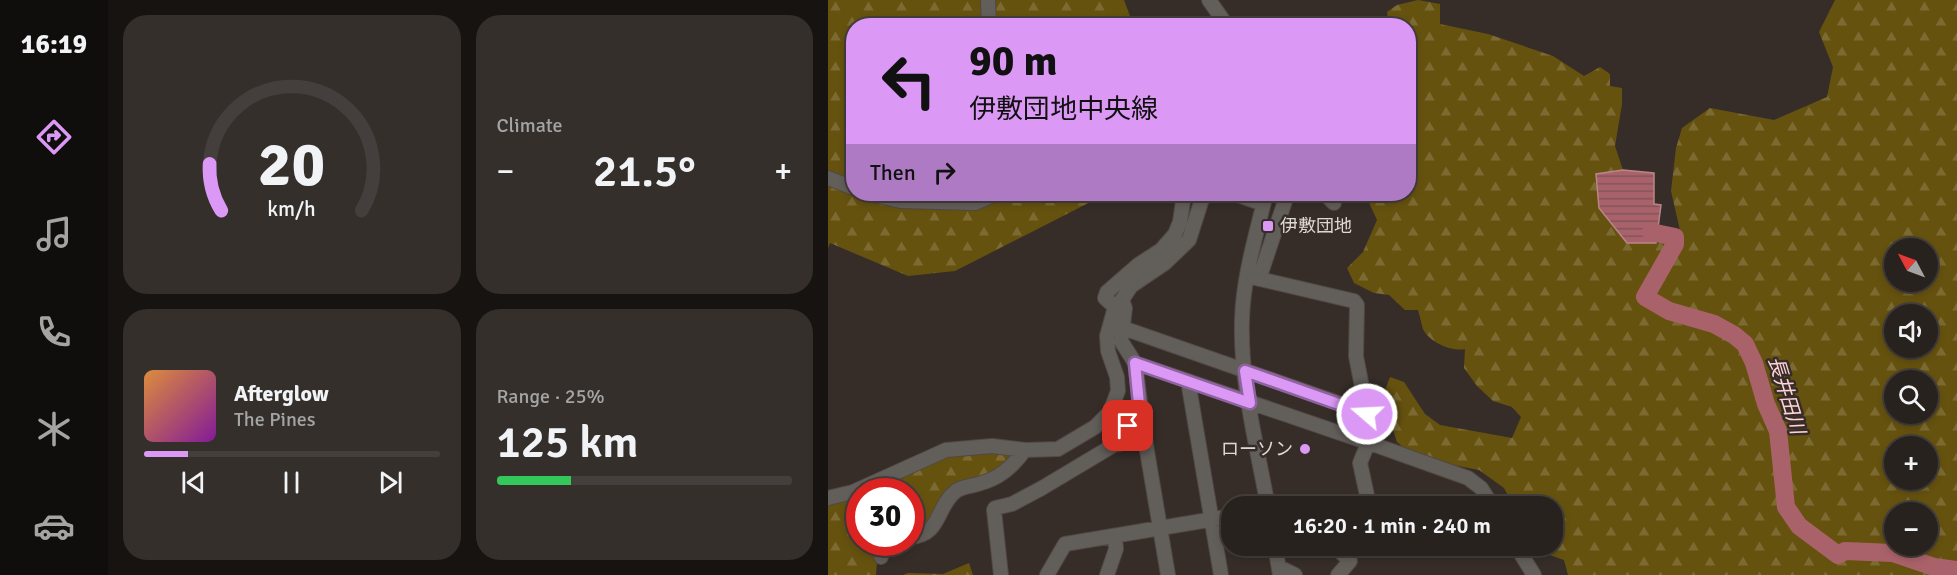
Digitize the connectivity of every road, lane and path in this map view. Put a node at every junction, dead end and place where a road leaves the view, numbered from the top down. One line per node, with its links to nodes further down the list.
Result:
1 (988, 0): 3 (street)
2 (1209, 0): 4 (street)
3 (989, 18)
4 (1221, 18)
5 (828, 178): 6 (street)
6 (846, 185)
7 (901, 201): 8 (street)
8 (980, 201)
9 (1183, 201): 14 (street)
10 (1201, 201): 14 (street)
11 (1264, 201): 13 (street)
12 (1285, 201): 13 (street)
13 (1253, 277): 17 (street); 21 (street)
14 (1119, 303): 15 (street); 25 (street)
15 (1123, 328): 16 (street); 17 (street)
16 (1135, 363): 18 (street); 20 (street)
17 (1245, 371): 19 (street); 21 (street)
18 (1188, 381): 19 (street); 31 (street)
19 (1250, 403): 24 (street); 26 (street)
20 (1139, 404): 22 (street); 23 (street)
21 (1367, 414): 24 (street)
22 (1145, 439): 23 (street); 32 (street)
23 (1114, 444): 39 (street)
24 (1373, 445): 27 (street); 28 (street)
25 (1025, 450): 29 (street); 33 (street)
26 (1266, 496)
27 (1367, 496)
28 (1486, 496)
29 (828, 498)
30 (1221, 518): 31 (street)
31 (1211, 520): 32 (street); 43 (street)
32 (1160, 529): 34 (street); 42 (street)
33 (924, 535)
34 (1115, 536): 40 (street); 41 (street)
35 (1277, 556): 38 (street)
36 (1345, 556): 45 (street)
37 (1522, 556): 46 (street)
38 (1280, 571): 44 (street)
39 (1001, 575)
40 (1047, 575)
41 (1107, 575)
42 (1168, 575)
43 (1221, 575)
44 (1295, 575)
45 (1338, 575)
46 (1534, 575)

